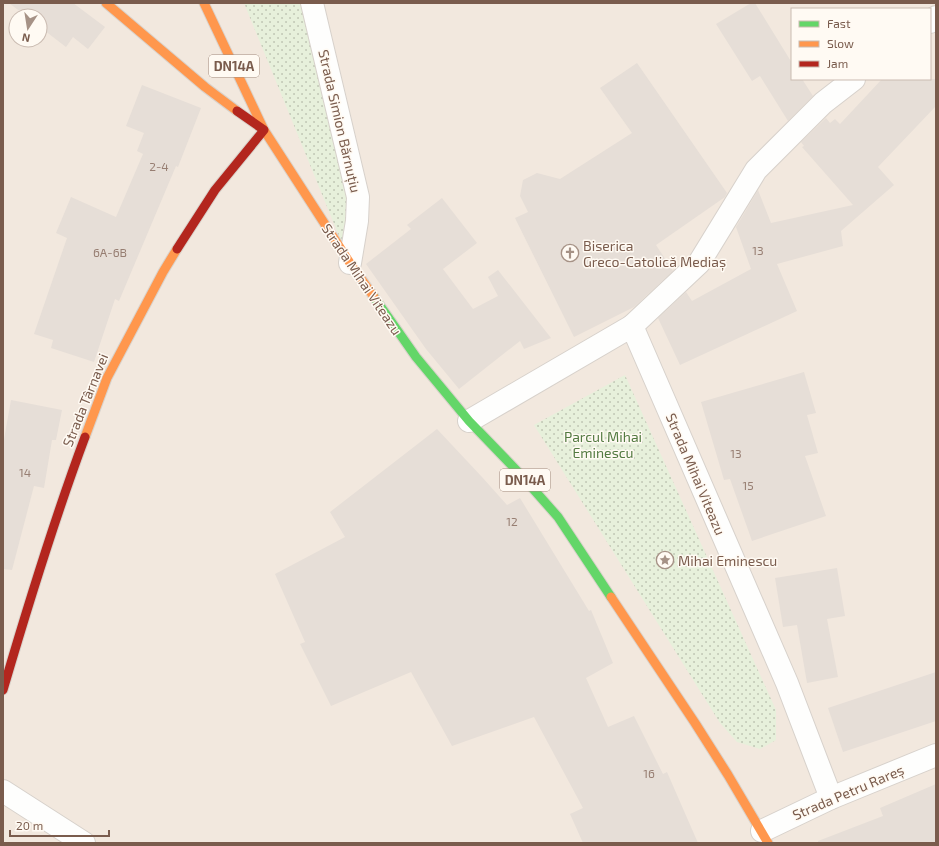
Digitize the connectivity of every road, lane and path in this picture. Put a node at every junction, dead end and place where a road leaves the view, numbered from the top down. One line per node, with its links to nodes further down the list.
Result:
1 (106, 3): 5 (main road)
2 (204, 3): 5 (main road, DN14A)
3 (312, 3): 6 (street, Strada Simion Bărnuțiu)
4 (853, 80): 7 (street)
5 (264, 130): 6 (main road, Strada Mihai Viteazu / DN14A); 9 (main road, Strada Târnavei)
6 (350, 263): 8 (main road, Strada Mihai Viteazu / DN14A)
7 (632, 326): 8 (street); 12 (street, Strada Mihai Viteazu)
8 (469, 421): 13 (main road, Strada Mihai Viteazu / DN14A)
9 (3, 690)
10 (936, 755): 12 (street, Strada Petru Rareș)
11 (3, 791): 14 (street)
12 (831, 798): 13 (street, Strada Petru Rareș)
13 (765, 837)
14 (84, 843)

